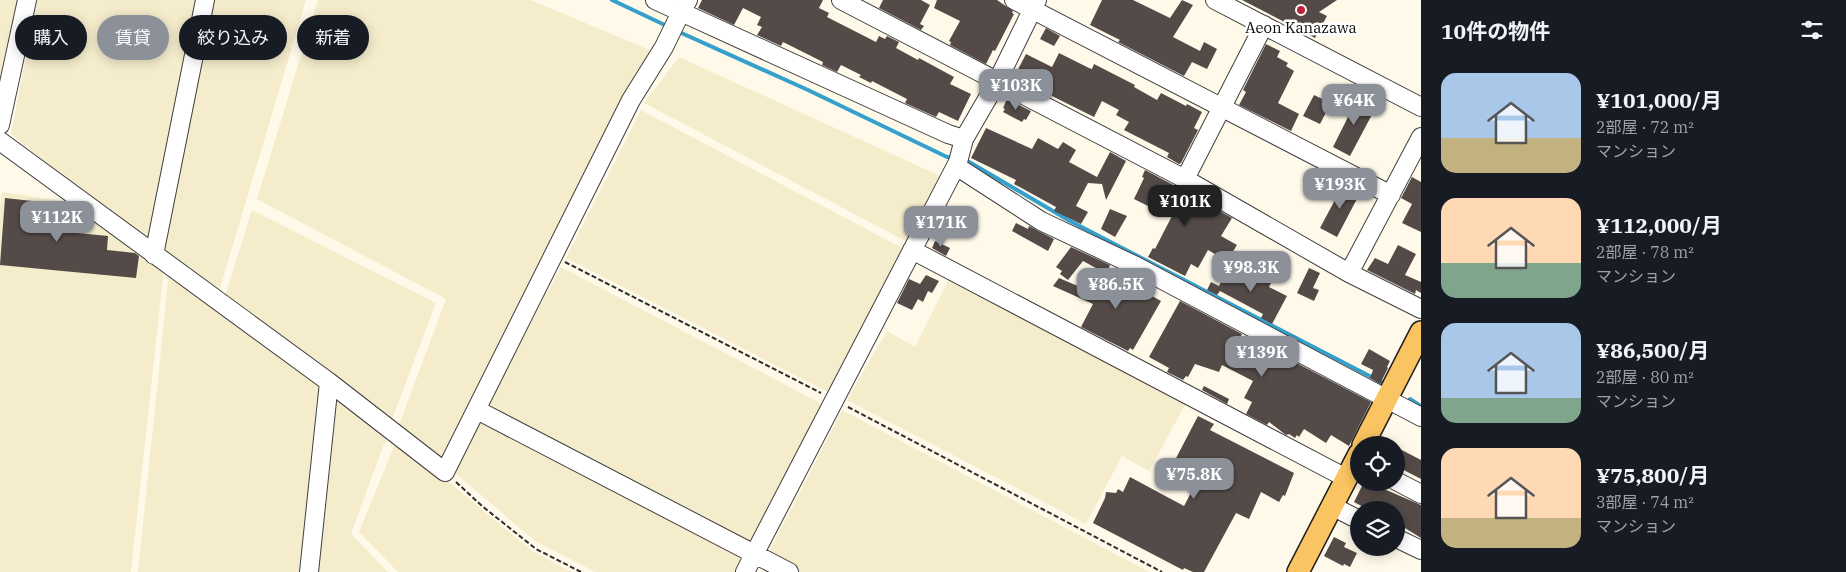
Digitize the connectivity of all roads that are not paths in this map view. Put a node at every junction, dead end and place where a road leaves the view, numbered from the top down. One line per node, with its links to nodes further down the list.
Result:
1 (27, 0): 13 (street)
2 (205, 0): 20 (street)
3 (655, 0): 8 (street)
4 (841, 0): 10 (street)
5 (1014, 0): 7 (street)
6 (1215, 0): 9 (street)
7 (1035, 5): 10 (street); 11 (street)
8 (682, 10): 16 (street); 26 (street)
9 (1264, 26): 11 (street); 12 (street)
10 (996, 82): 16 (street); 17 (street)
11 (1222, 107): 17 (street); 18 (street)
12 (1421, 107)
13 (0, 125)
14 (1421, 138): 18 (street)
15 (0, 141): 20 (street)
16 (960, 153): 19 (street); 25 (street)
17 (1185, 179): 21 (street)
18 (1391, 195): 21 (street)
19 (912, 250): 29 (street); 37 (street)
20 (154, 255): 24 (street)
21 (1350, 273): 22 (street)
22 (1421, 309)
23 (1421, 332): 25 (main road)
24 (328, 382): 26 (street); 38 (street)
25 (1387, 398): 27 (street); 28 (main road)
26 (477, 410): 37 (street)
27 (1421, 417)
28 (1369, 436)
29 (1350, 457)
30 (1350, 473): 33 (main road)
31 (1405, 486): 32 (street)
32 (1421, 494)
33 (1332, 506): 34 (street); 41 (main road)
34 (1350, 515)
35 (1405, 542): 36 (street)
36 (1421, 550)
37 (755, 554): 39 (street); 40 (street)
38 (309, 572)
39 (745, 572)
40 (789, 572)
41 (1298, 572)

